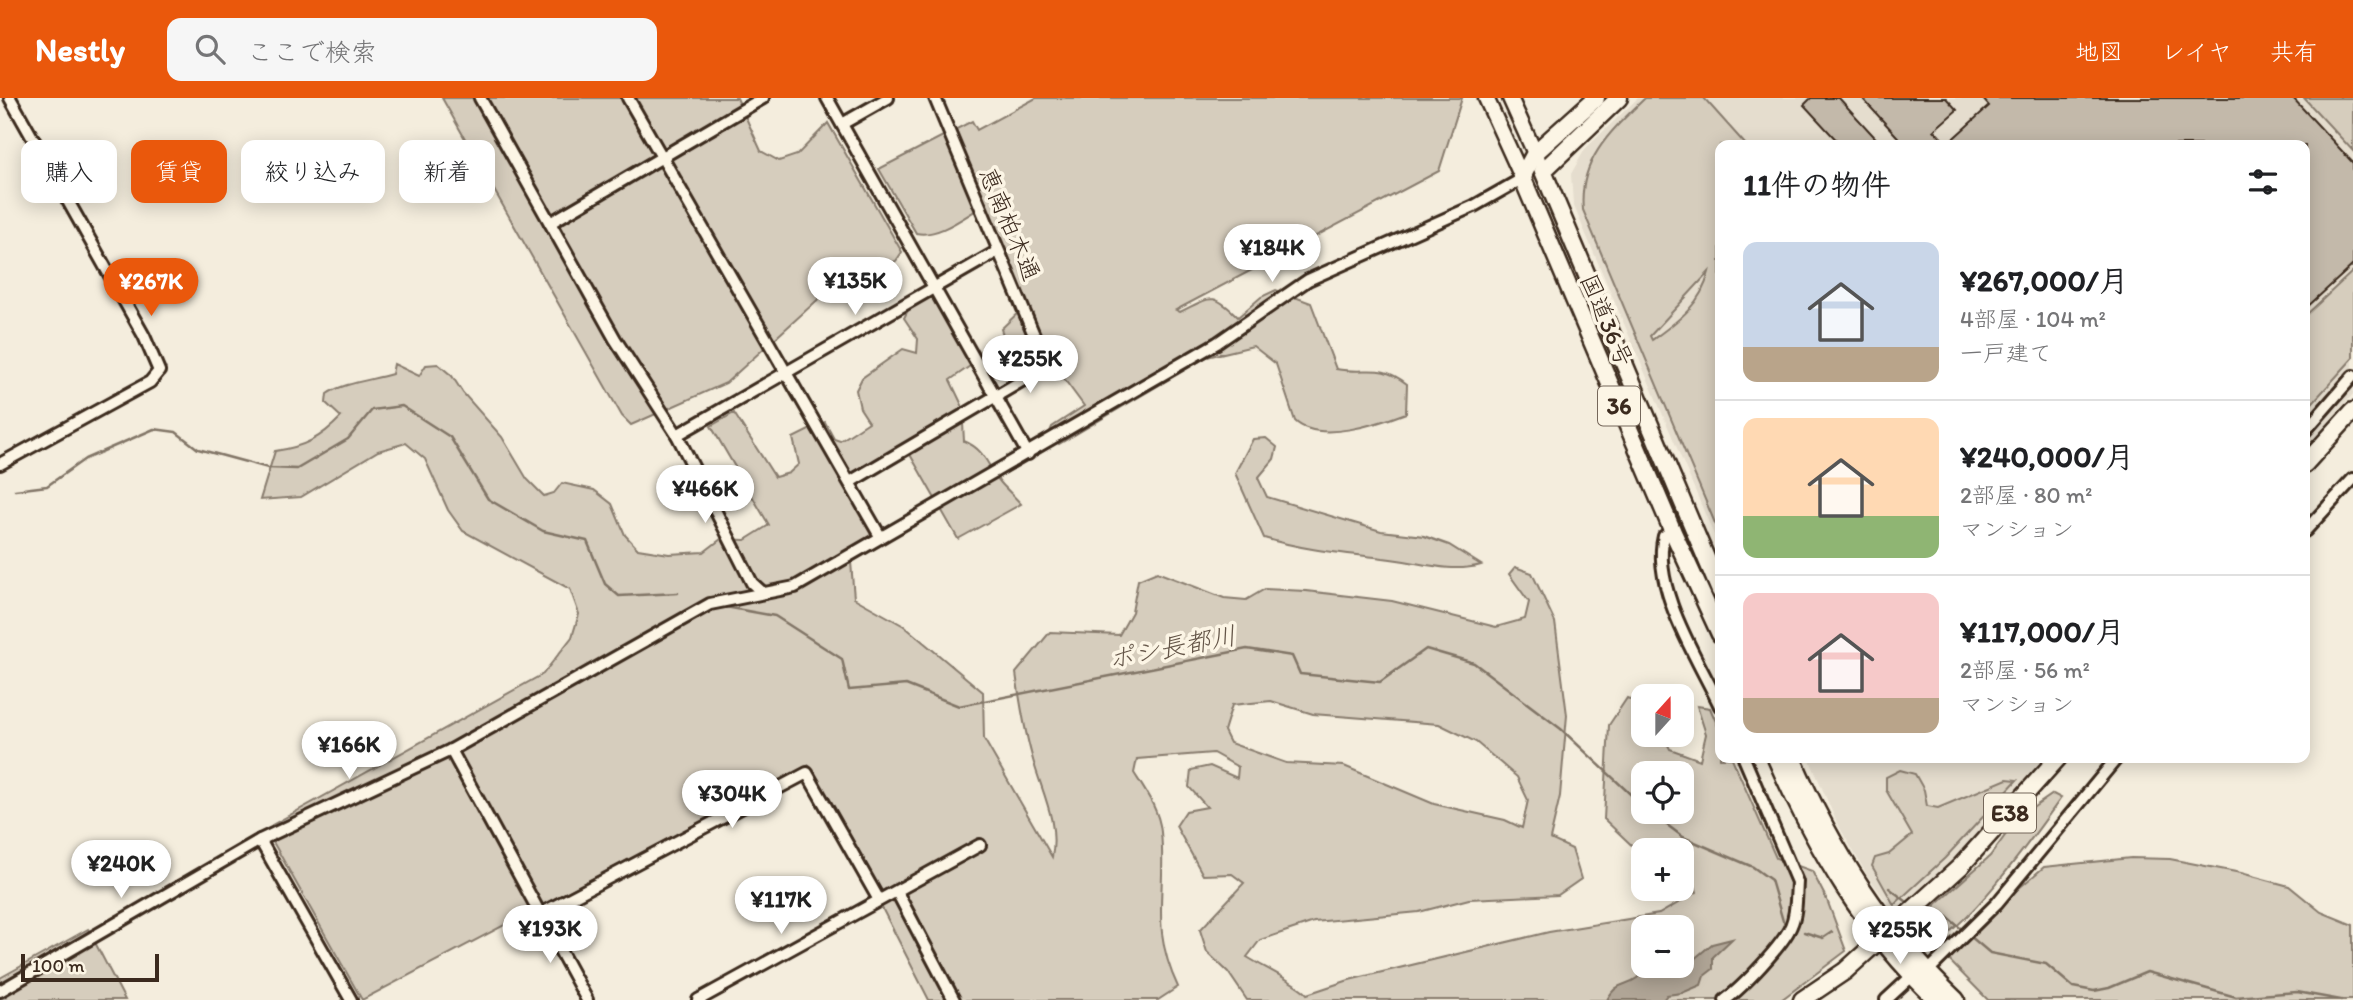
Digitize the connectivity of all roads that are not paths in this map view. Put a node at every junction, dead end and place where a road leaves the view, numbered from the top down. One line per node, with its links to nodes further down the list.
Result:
1 (10, 98): 28 (street)
2 (628, 98): 14 (street)
3 (763, 98): 14 (street)
4 (827, 98): 12 (street)
5 (888, 98): 12 (street)
6 (935, 98): 18 (street, 恵南柏木通)
7 (1486, 98): 16 (main road)
8 (1510, 98): 13 (main road)
9 (1596, 98): 13 (highway)
10 (1619, 98): 15 (highway)
11 (482, 99): 17 (street)
12 (842, 124): 19 (street)
13 (1535, 153): 15 (main road); 16 (highway)
14 (663, 159): 17 (street); 20 (street)
15 (1543, 171): 16 (street); 34 (highway, 国道36号 / 36)
16 (1522, 177): 26 (street); 32 (highway, 国道36号 / 36)
17 (550, 223): 25 (street)
18 (998, 251): 19 (street); 22 (street, 恵南柏木通)
19 (937, 288): 20 (street); 22 (street)
20 (789, 373): 25 (street); 30 (street)
21 (2353, 376): 24 (street)
22 (996, 396): 26 (street); 30 (street)
23 (2353, 411): 27 (highway)
24 (2310, 425)
25 (677, 435): 35 (street)
26 (1028, 454): 33 (street)
27 (2310, 458)
28 (0, 464)
29 (2353, 479): 31 (street)
30 (850, 482): 33 (street)
31 (2310, 526)
32 (1673, 532): 36 (highway, 国道36号 / 36); 37 (street)
33 (880, 536): 35 (street)
34 (1715, 579)
35 (763, 593): 38 (street)
36 (1715, 623)
37 (1715, 695)
38 (451, 750): 44 (street); 48 (street)
39 (1746, 763): 56 (street)
40 (1778, 763): 50 (highway)
41 (1796, 763): 50 (highway)
42 (2054, 763): 49 (highway, E38, bridge)
43 (2113, 763): 50 (street)
44 (260, 840): 51 (street); 52 (street)
45 (980, 845): 46 (street)
46 (897, 892): 47 (street); 55 (street)
47 (879, 901): 48 (street); 54 (street)
48 (540, 914): 53 (street)
49 (1845, 971): 57 (highway, E38); 58 (highway, E38)
50 (1922, 971): 59 (street); 60 (highway); 61 (highway)
51 (0, 991)
52 (351, 1000)
53 (587, 1000)
54 (698, 1000)
55 (954, 1000)
56 (1725, 1000)
57 (1801, 1000)
58 (1808, 1000)
59 (1886, 1000)
60 (1937, 1000)
61 (1956, 1000)

